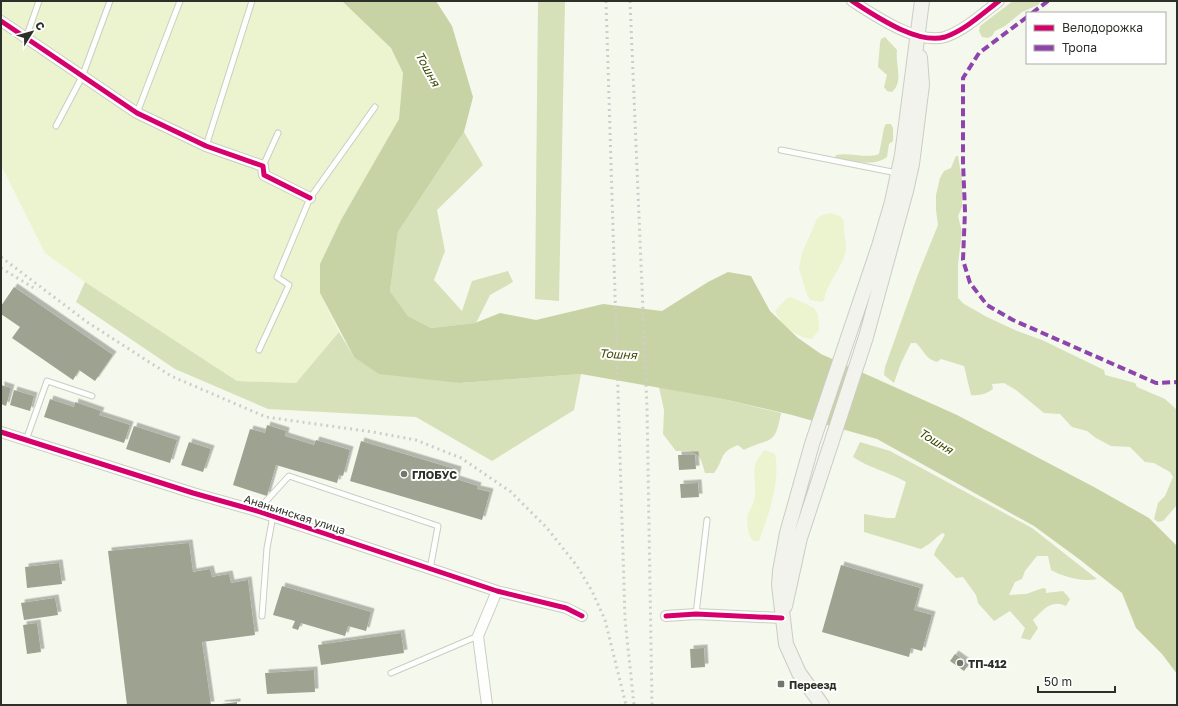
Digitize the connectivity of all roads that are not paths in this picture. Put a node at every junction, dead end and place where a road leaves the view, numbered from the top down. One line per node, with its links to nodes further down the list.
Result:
1 (39, 1): 10 (lane)
2 (110, 1): 11 (lane)
3 (180, 1): 13 (lane)
4 (252, 1): 16 (lane)
5 (852, 1): 9 (street)
6 (922, 1): 9 (main road)
7 (999, 1): 9 (street)
8 (1, 21): 10 (street)
9 (919, 35): 19 (main road); 34 (main road)
10 (25, 38): 11 (street)
11 (82, 77): 13 (street); 14 (lane)
12 (375, 107): 20 (lane)
13 (138, 113): 16 (street)
14 (56, 126)
15 (278, 133): 18 (lane)
16 (206, 146): 18 (street)
17 (781, 150): 19 (lane)
18 (263, 166): 20 (street)
19 (898, 174): 34 (main road)
20 (310, 198): 21 (lane)
21 (259, 350)
22 (92, 396): 24 (lane)
23 (1, 432): 24 (street, Ананьинская улица)
24 (26, 440): 25 (street, Ананьинская улица)
25 (257, 511): 26 (street, Ананьинская улица); 28 (lane)
26 (273, 516): 28 (street, Ананьинская улица); 31 (lane)
27 (707, 520): 30 (lane)
28 (430, 569): 29 (street, Ананьинская улица)
29 (497, 591): 32 (street, Ананьинская улица); 35 (street)
30 (696, 614): 33 (street); 34 (street)
31 (262, 616)
32 (582, 616)
33 (666, 616)
34 (782, 618): 38 (main road)
35 (478, 636): 36 (lane); 37 (street)
36 (390, 673)
37 (487, 705)
38 (822, 705)

